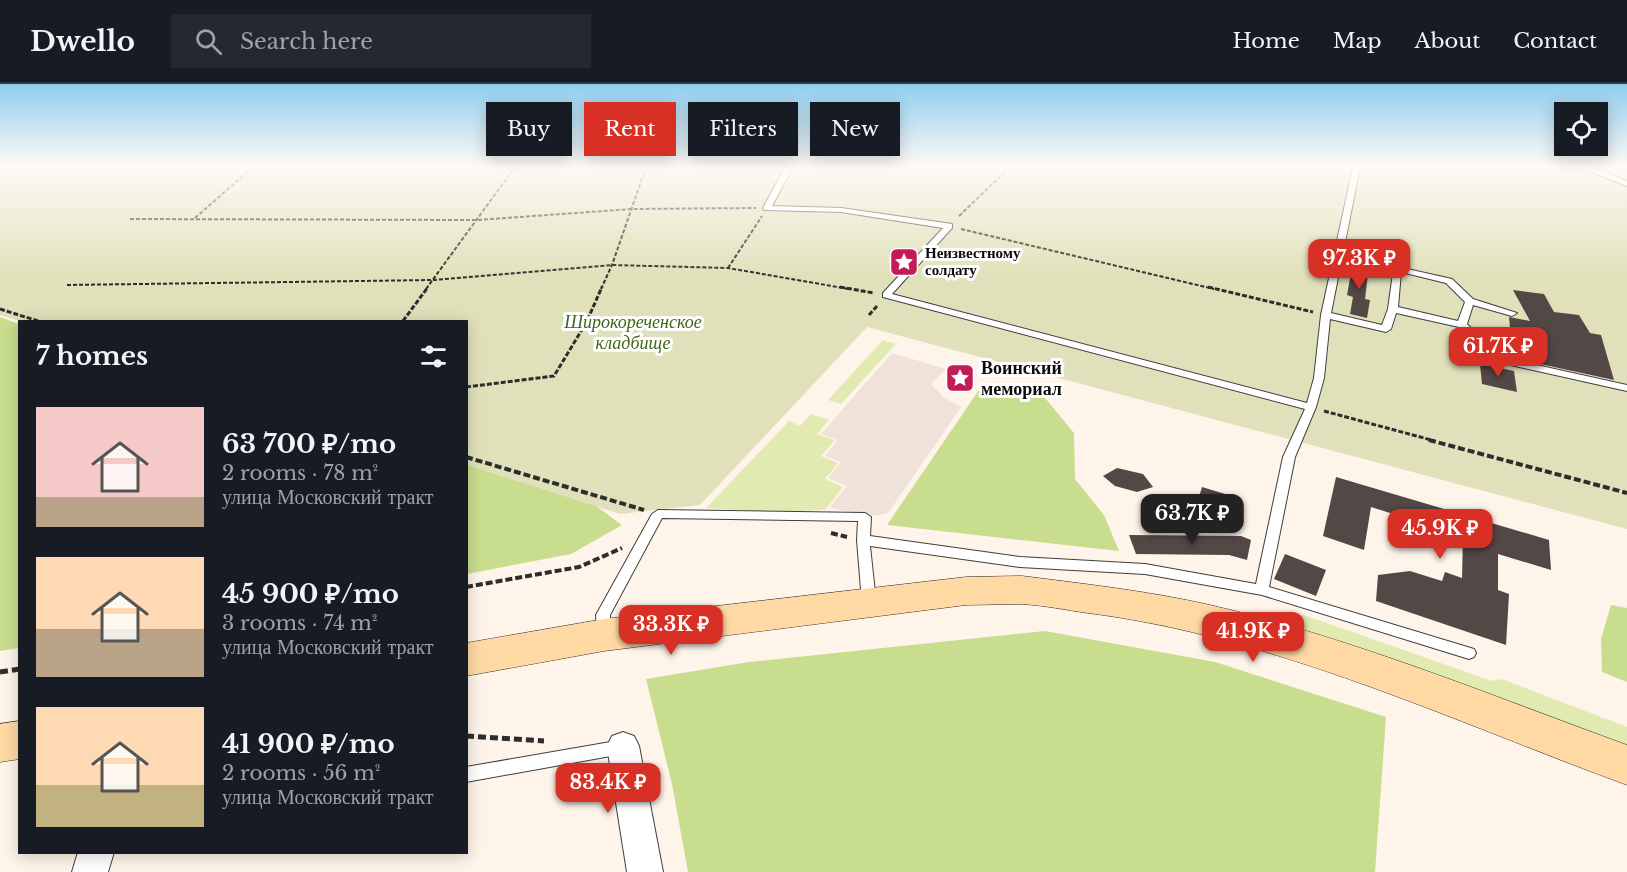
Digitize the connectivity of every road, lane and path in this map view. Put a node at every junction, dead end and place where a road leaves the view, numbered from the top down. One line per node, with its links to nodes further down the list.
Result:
1 (211, 204): 10 (path)
2 (489, 204): 11 (path)
3 (634, 204): 8 (path)
4 (769, 204): 7 (lane)
5 (972, 204): 12 (path)
6 (1349, 204): 22 (lane)
7 (767, 208): 8 (path); 12 (lane); 14 (path)
8 (632, 209): 11 (path); 13 (path)
9 (130, 219): 10 (path)
10 (194, 219): 11 (path)
11 (477, 220): 15 (path)
12 (949, 226): 17 (lane); 22 (path)
13 (612, 265): 14 (path); 15 (path); 26 (path)
14 (728, 268): 17 (path)
15 (434, 280): 16 (path); 24 (path)
16 (67, 285)
17 (886, 295): 28 (lane)
18 (1470, 301): 20 (lane); 21 (lane); 25 (lane)
19 (0, 309): 23 (path)
20 (1393, 309): 22 (lane); 25 (lane)
21 (1512, 313)
22 (1326, 315): 28 (lane)
23 (35, 320)
24 (404, 320)
25 (1462, 325): 27 (lane)
26 (468, 387)
27 (1627, 388)
28 (1311, 407): 30 (path); 36 (lane)
29 (468, 458): 31 (path)
30 (1627, 493)
31 (658, 514): 33 (lane); 34 (lane)
32 (823, 531): 34 (path)
33 (647, 537): 35 (path); 38 (lane)
34 (862, 540): 36 (lane); 37 (lane)
35 (468, 587)
36 (1262, 590): 39 (lane)
37 (869, 604): 38 (main road); 46 (main road)
38 (604, 635): 40 (main road)
39 (1469, 653)
40 (468, 660)
41 (18, 669): 42 (path)
42 (0, 672)
43 (18, 740): 44 (main road)
44 (0, 743)
45 (623, 746): 47 (lane); 50 (street)
46 (1627, 765)
47 (468, 775)
48 (95, 854): 49 (street)
49 (90, 872)
50 (645, 872)

